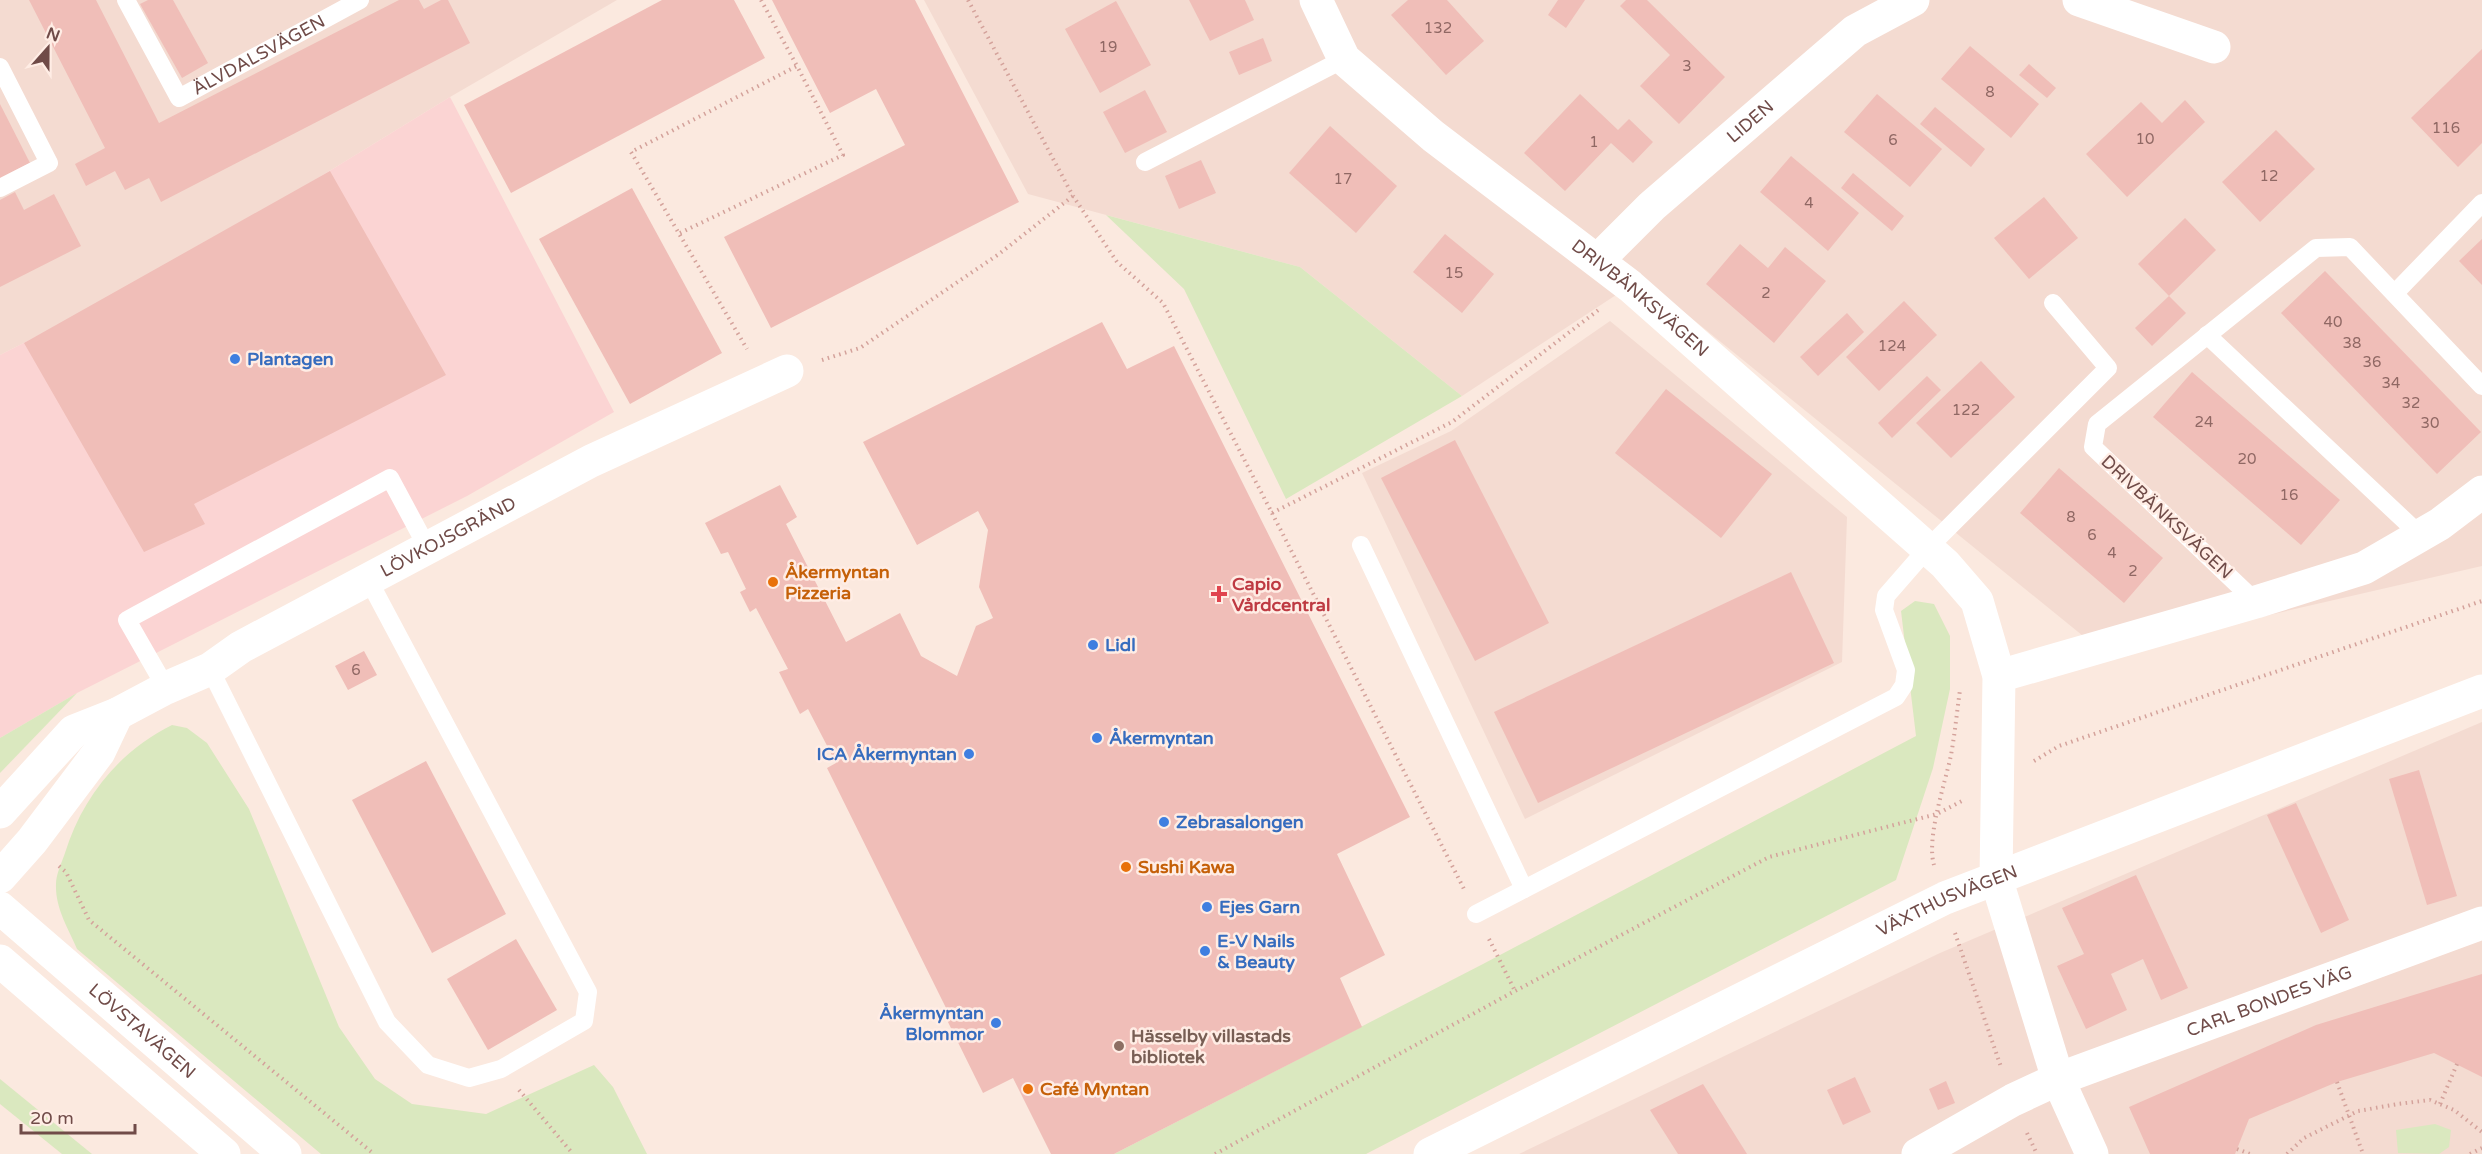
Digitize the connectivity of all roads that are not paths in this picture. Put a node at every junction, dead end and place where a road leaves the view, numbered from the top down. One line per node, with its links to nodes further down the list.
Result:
1 (126, 0): 6 (lane, ÄLVDALSVÄGEN)
2 (360, 0): 6 (lane, ÄLVDALSVÄGEN)
3 (1316, 0): 8 (street, DRIVBÄNKSVÄGEN)
4 (1913, 0): 13 (street, LIDEN)
5 (2079, 0): 7 (street)
6 (340, 5)
7 (2214, 46)
8 (1344, 58): 10 (lane); 13 (street, DRIVBÄNKSVÄGEN)
9 (0, 67): 11 (lane)
10 (1145, 162)
11 (0, 188)
12 (2482, 204): 14 (lane)
13 (1598, 260): 23 (street, DRIVBÄNKSVÄGEN)
14 (2395, 293): 16 (lane, DRIVBÄNKSVÄGEN); 18 (lane, DRIVBÄNKSVÄGEN)
15 (2053, 303): 23 (lane)
16 (2207, 335): 20 (lane); 25 (lane, DRIVBÄNKSVÄGEN)
17 (776, 376): 22 (street, LÖVKOJSGRÄND)
18 (2482, 386)
19 (2482, 492): 20 (street, DRIVBÄNKSVÄGEN)
20 (2420, 535): 25 (street, DRIVBÄNKSVÄGEN)
21 (1361, 544): 34 (lane)
22 (427, 547): 24 (street, LÖVKOJSGRÄND); 28 (lane)
23 (1927, 549): 27 (street, DRIVBÄNKSVÄGEN); 34 (lane)
24 (368, 579): 26 (street, LÖVKOJSGRÄND); 26 (lane)
25 (2256, 602): 27 (street, DRIVBÄNKSVÄGEN)
26 (210, 669): 28 (street, LÖVKOJSGRÄND)
27 (1999, 676): 33 (street, DRIVBÄNKSVÄGEN)
28 (166, 688): 30 (street, LÖVKOJSGRÄND)
29 (2482, 691): 33 (street, VÄXTHUSVÄGEN)
30 (117, 714): 31 (street, LÖVKOJSGRÄND); 32 (street)
31 (0, 812)
32 (0, 877)
33 (1996, 878): 39 (street); 42 (street, VÄXTHUSVÄGEN)
34 (1524, 889): 36 (lane)
35 (0, 908): 41 (street, LÖVSTAVÄGEN)
36 (1476, 914)
37 (2482, 923): 39 (street, CARL BONDES VÄG)
38 (0, 961): 40 (street)
39 (2058, 1079): 43 (street, CARL BONDES VÄG); 44 (street)
40 (224, 1154)
41 (285, 1154)
42 (1430, 1154)
43 (1918, 1154)
44 (2092, 1154)

